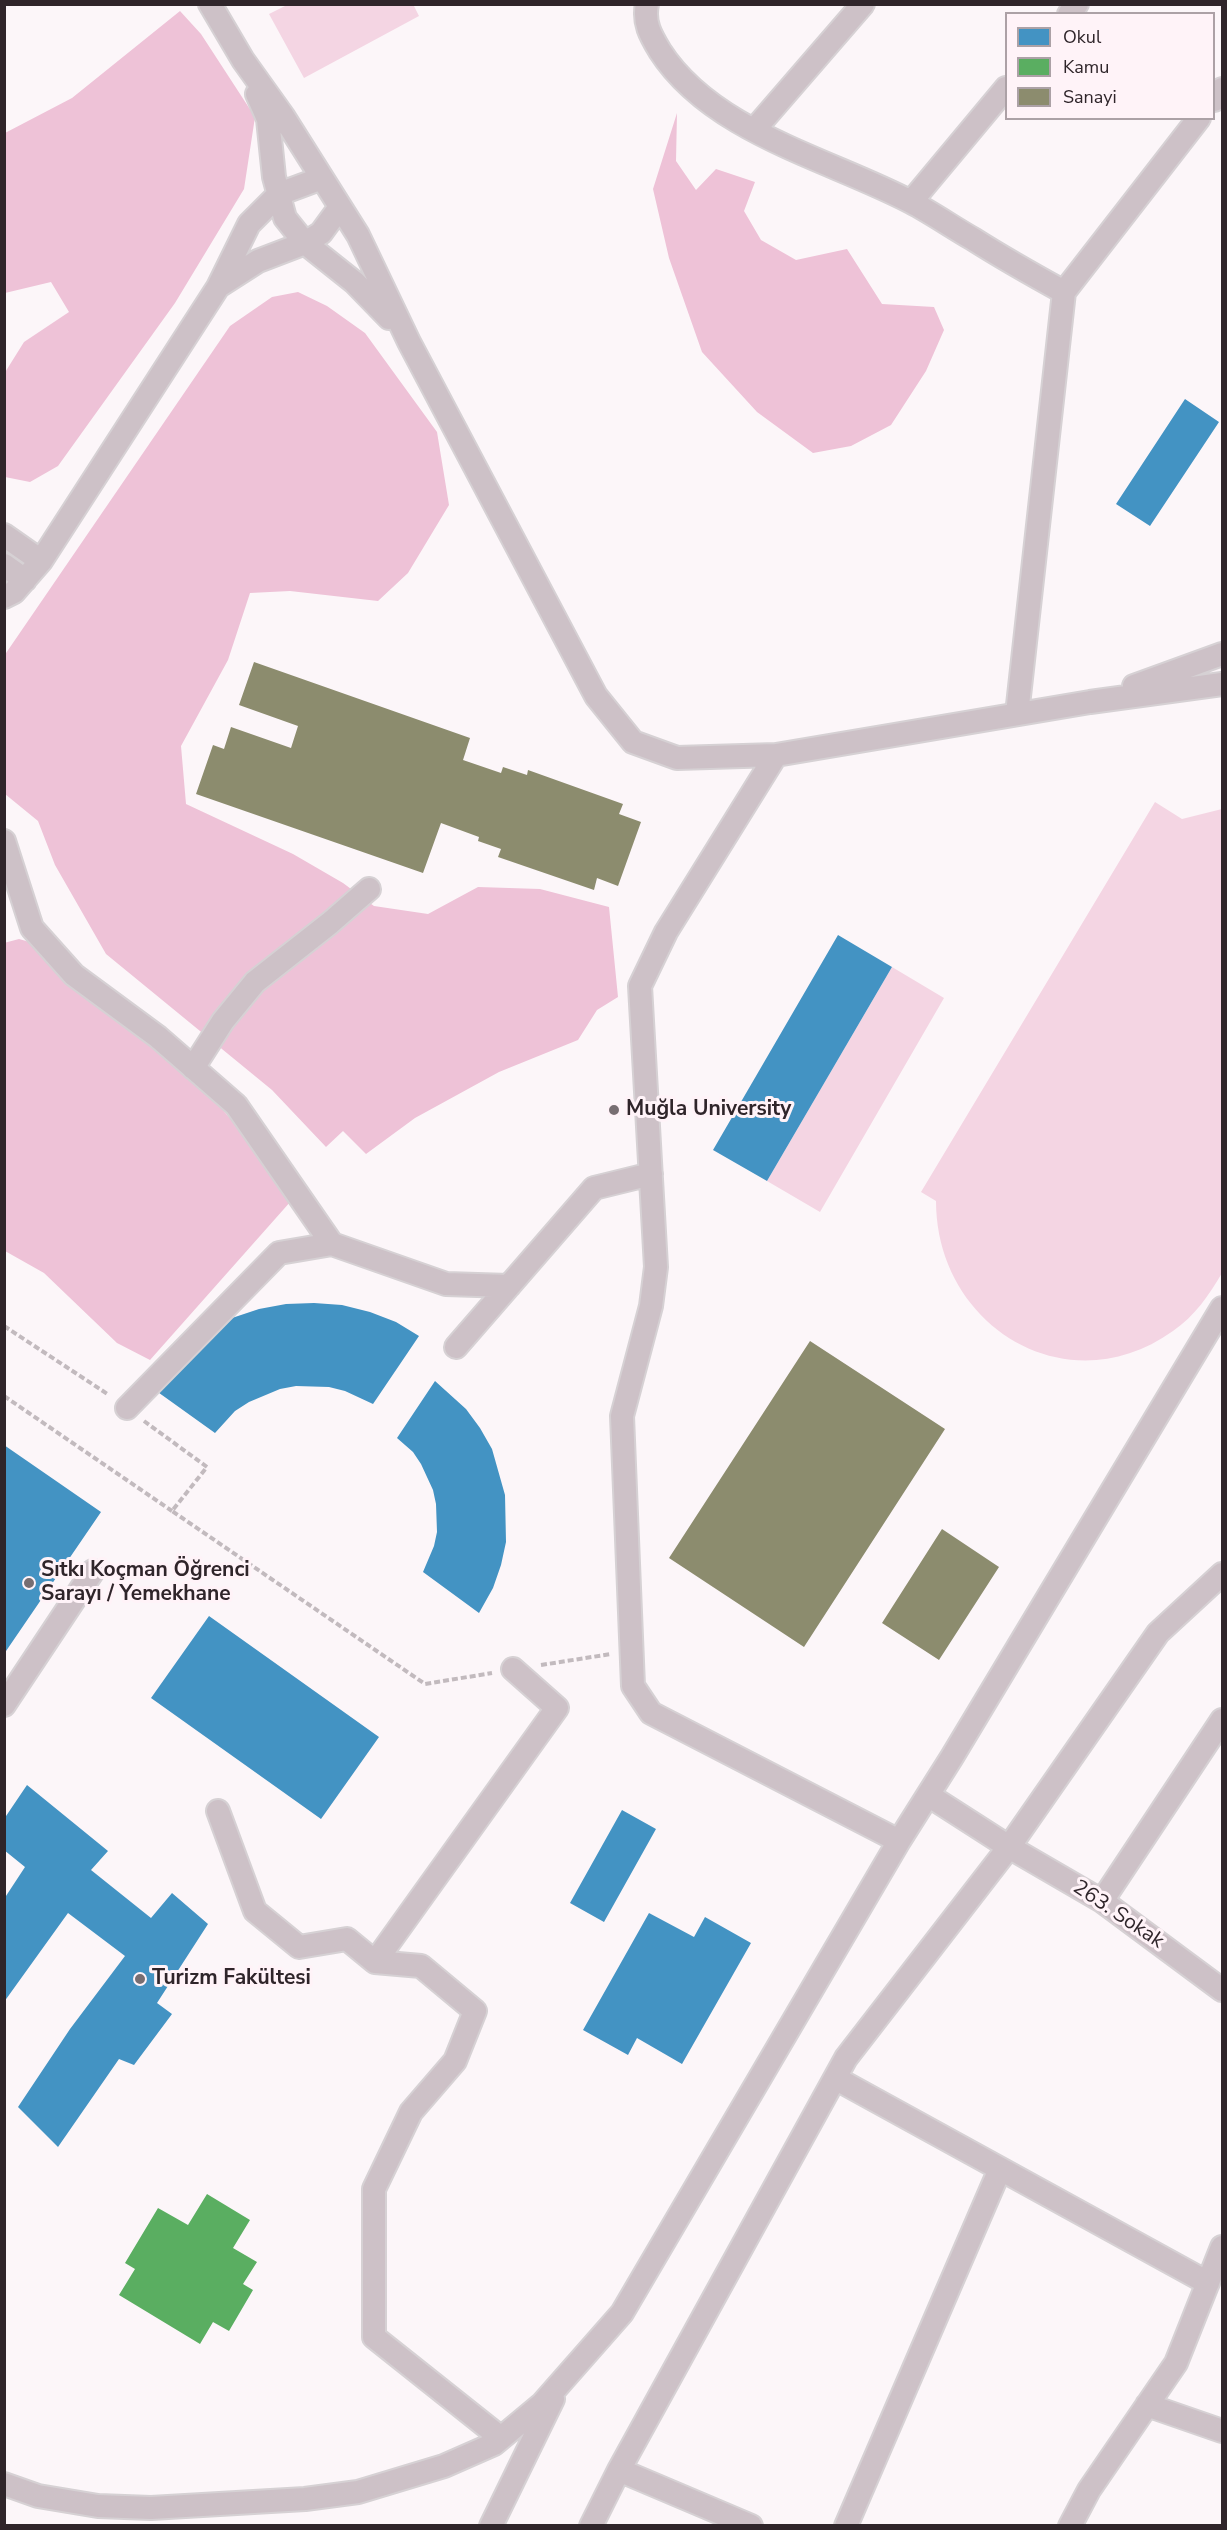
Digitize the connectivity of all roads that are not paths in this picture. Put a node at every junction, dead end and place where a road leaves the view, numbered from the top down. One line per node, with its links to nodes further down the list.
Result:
1 (210, 4): 4 (street)
2 (647, 4): 7 (street)
3 (863, 4): 7 (street)
4 (243, 60): 8 (street); 9 (street)
5 (1005, 89): 10 (street)
6 (1197, 120): 14 (street)
7 (754, 130): 10 (street)
8 (322, 178): 9 (street); 11 (street)
9 (279, 194): 12 (street); 13 (street)
10 (911, 202): 14 (street)
11 (340, 207): 12 (street); 15 (street)
12 (305, 243): 13 (street); 15 (street)
13 (218, 287): 17 (street)
14 (1064, 292): 24 (street)
15 (409, 342): 25 (street)
16 (4, 535): 17 (street)
17 (41, 561): 19 (street)
18 (4, 566): 19 (street)
19 (25, 580): 20 (street)
20 (4, 597)
21 (1222, 654): 23 (street)
22 (1222, 684): 23 (street)
23 (1090, 702): 24 (street)
24 (1017, 714): 25 (street)
25 (776, 755): 29 (street)
26 (4, 841): 28 (street)
27 (369, 889): 28 (street)
28 (194, 1068): 30 (street)
29 (651, 1174): 31 (street); 42 (street)
30 (332, 1244): 31 (street); 34 (street)
31 (509, 1286): 33 (street)
32 (1222, 1308): 40 (street)
33 (456, 1347)
34 (127, 1408)
35 (93, 1571): 38 (street)
36 (1222, 1574): 43 (street)
37 (513, 1670): 45 (street)
38 (4, 1705)
39 (1222, 1719): 44 (street)
40 (928, 1795): 42 (street); 43 (street, 263. Sokak)
41 (218, 1811): 45 (street)
42 (899, 1841): 51 (street)
43 (1009, 1847): 44 (street, 263. Sokak); 47 (street)
44 (1102, 1901): 46 (street, 263. Sokak)
45 (375, 1962): 54 (street)
46 (1222, 1990)
47 (835, 2078): 48 (street); 55 (street)
48 (1000, 2169): 50 (street); 60 (street)
49 (1222, 2247): 50 (street)
50 (1208, 2283): 52 (street)
51 (560, 2384): 54 (street); 57 (street)
52 (1147, 2405): 53 (street); 61 (street)
53 (1222, 2431)
54 (501, 2438): 56 (street)
55 (619, 2470): 58 (street); 59 (street)
56 (4, 2484)
57 (491, 2526)
58 (591, 2526)
59 (750, 2526)
60 (846, 2526)
61 (1070, 2526)

